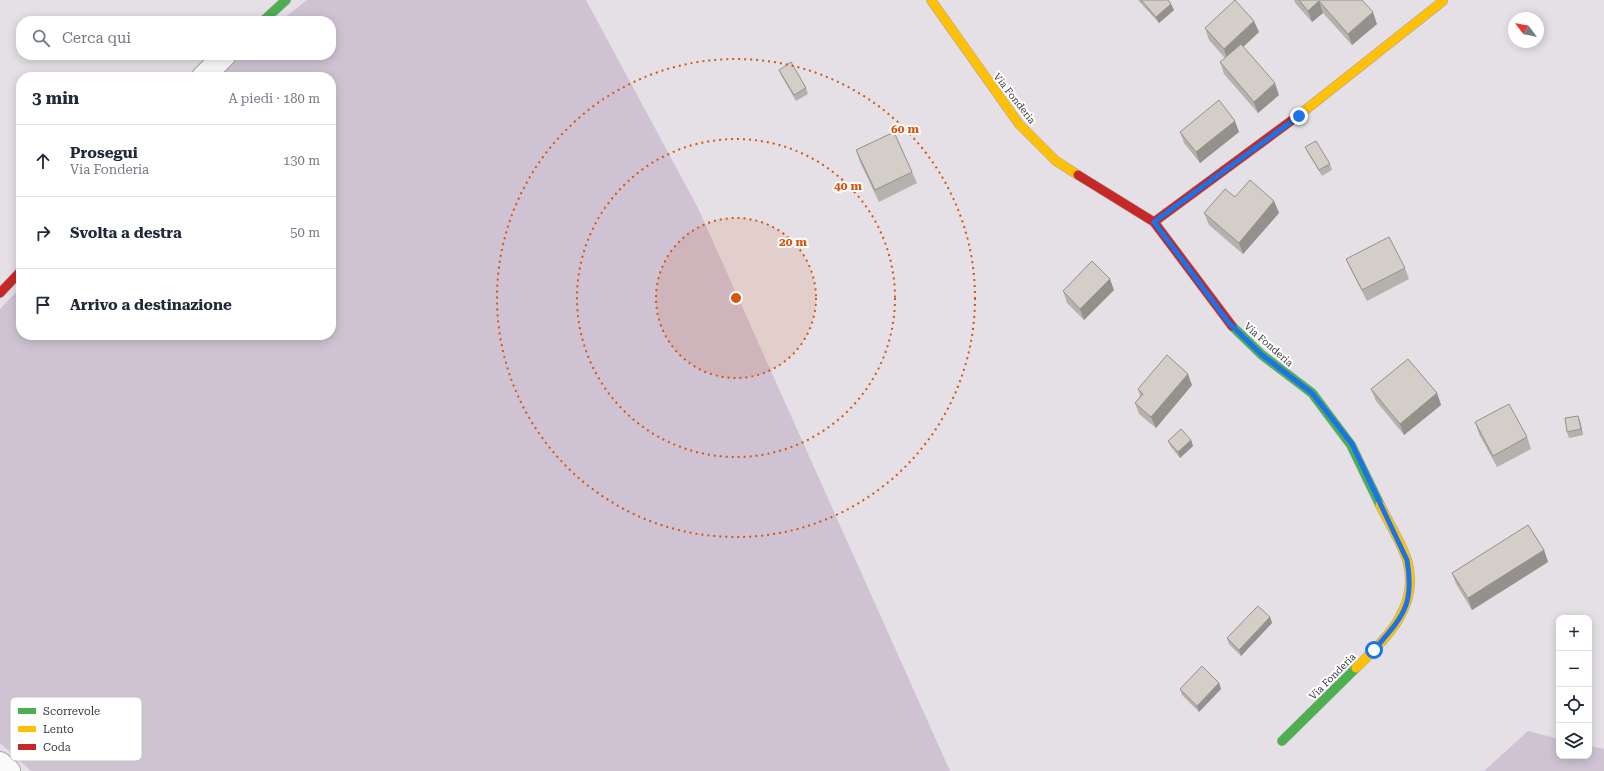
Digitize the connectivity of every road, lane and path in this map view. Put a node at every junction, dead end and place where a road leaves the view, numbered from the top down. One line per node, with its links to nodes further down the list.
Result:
1 (286, 0): 4 (street)
2 (931, 0): 7 (street, Via Fonderia)
3 (1443, 1): 7 (street)
4 (268, 16)
5 (220, 60): 6 (street)
6 (208, 72)
7 (1154, 222): 10 (street, Via Fonderia)
8 (16, 276): 9 (street)
9 (0, 294)
10 (1282, 741)
11 (0, 763): 12 (street)
12 (9, 771)

